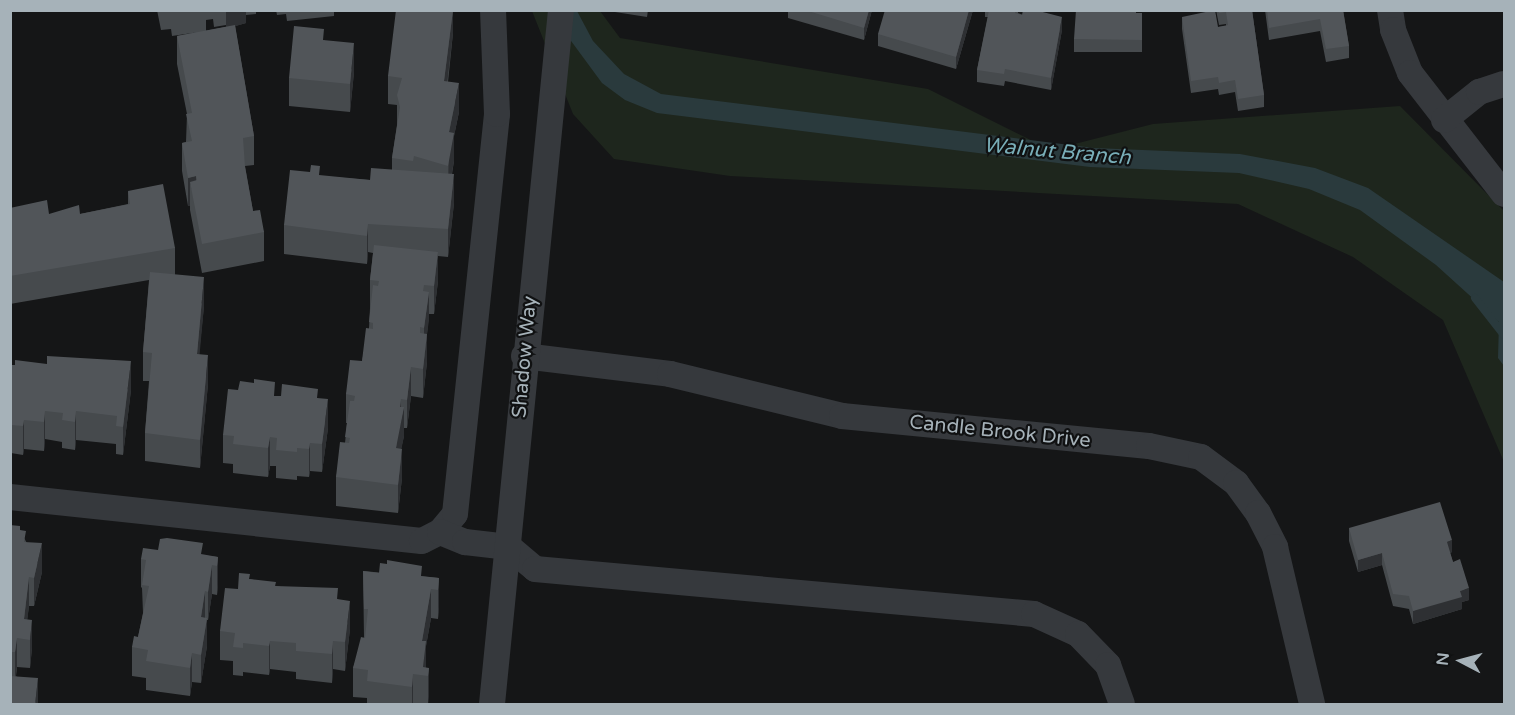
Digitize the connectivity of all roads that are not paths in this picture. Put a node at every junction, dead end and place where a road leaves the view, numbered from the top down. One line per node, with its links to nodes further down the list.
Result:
1 (493, 10): 9 (street)
2 (561, 10): 7 (street, Shadow Way)
3 (1390, 10): 5 (street)
4 (1504, 84): 5 (street)
5 (1444, 120): 6 (street)
6 (1504, 194)
7 (524, 356): 10 (street, Shadow Way); 13 (street, Candle Brook Drive)
8 (10, 497): 9 (street)
9 (441, 532): 10 (street)
10 (509, 547): 11 (street, Shadow Way); 12 (street)
11 (492, 705)
12 (1122, 705)
13 (1312, 705)

